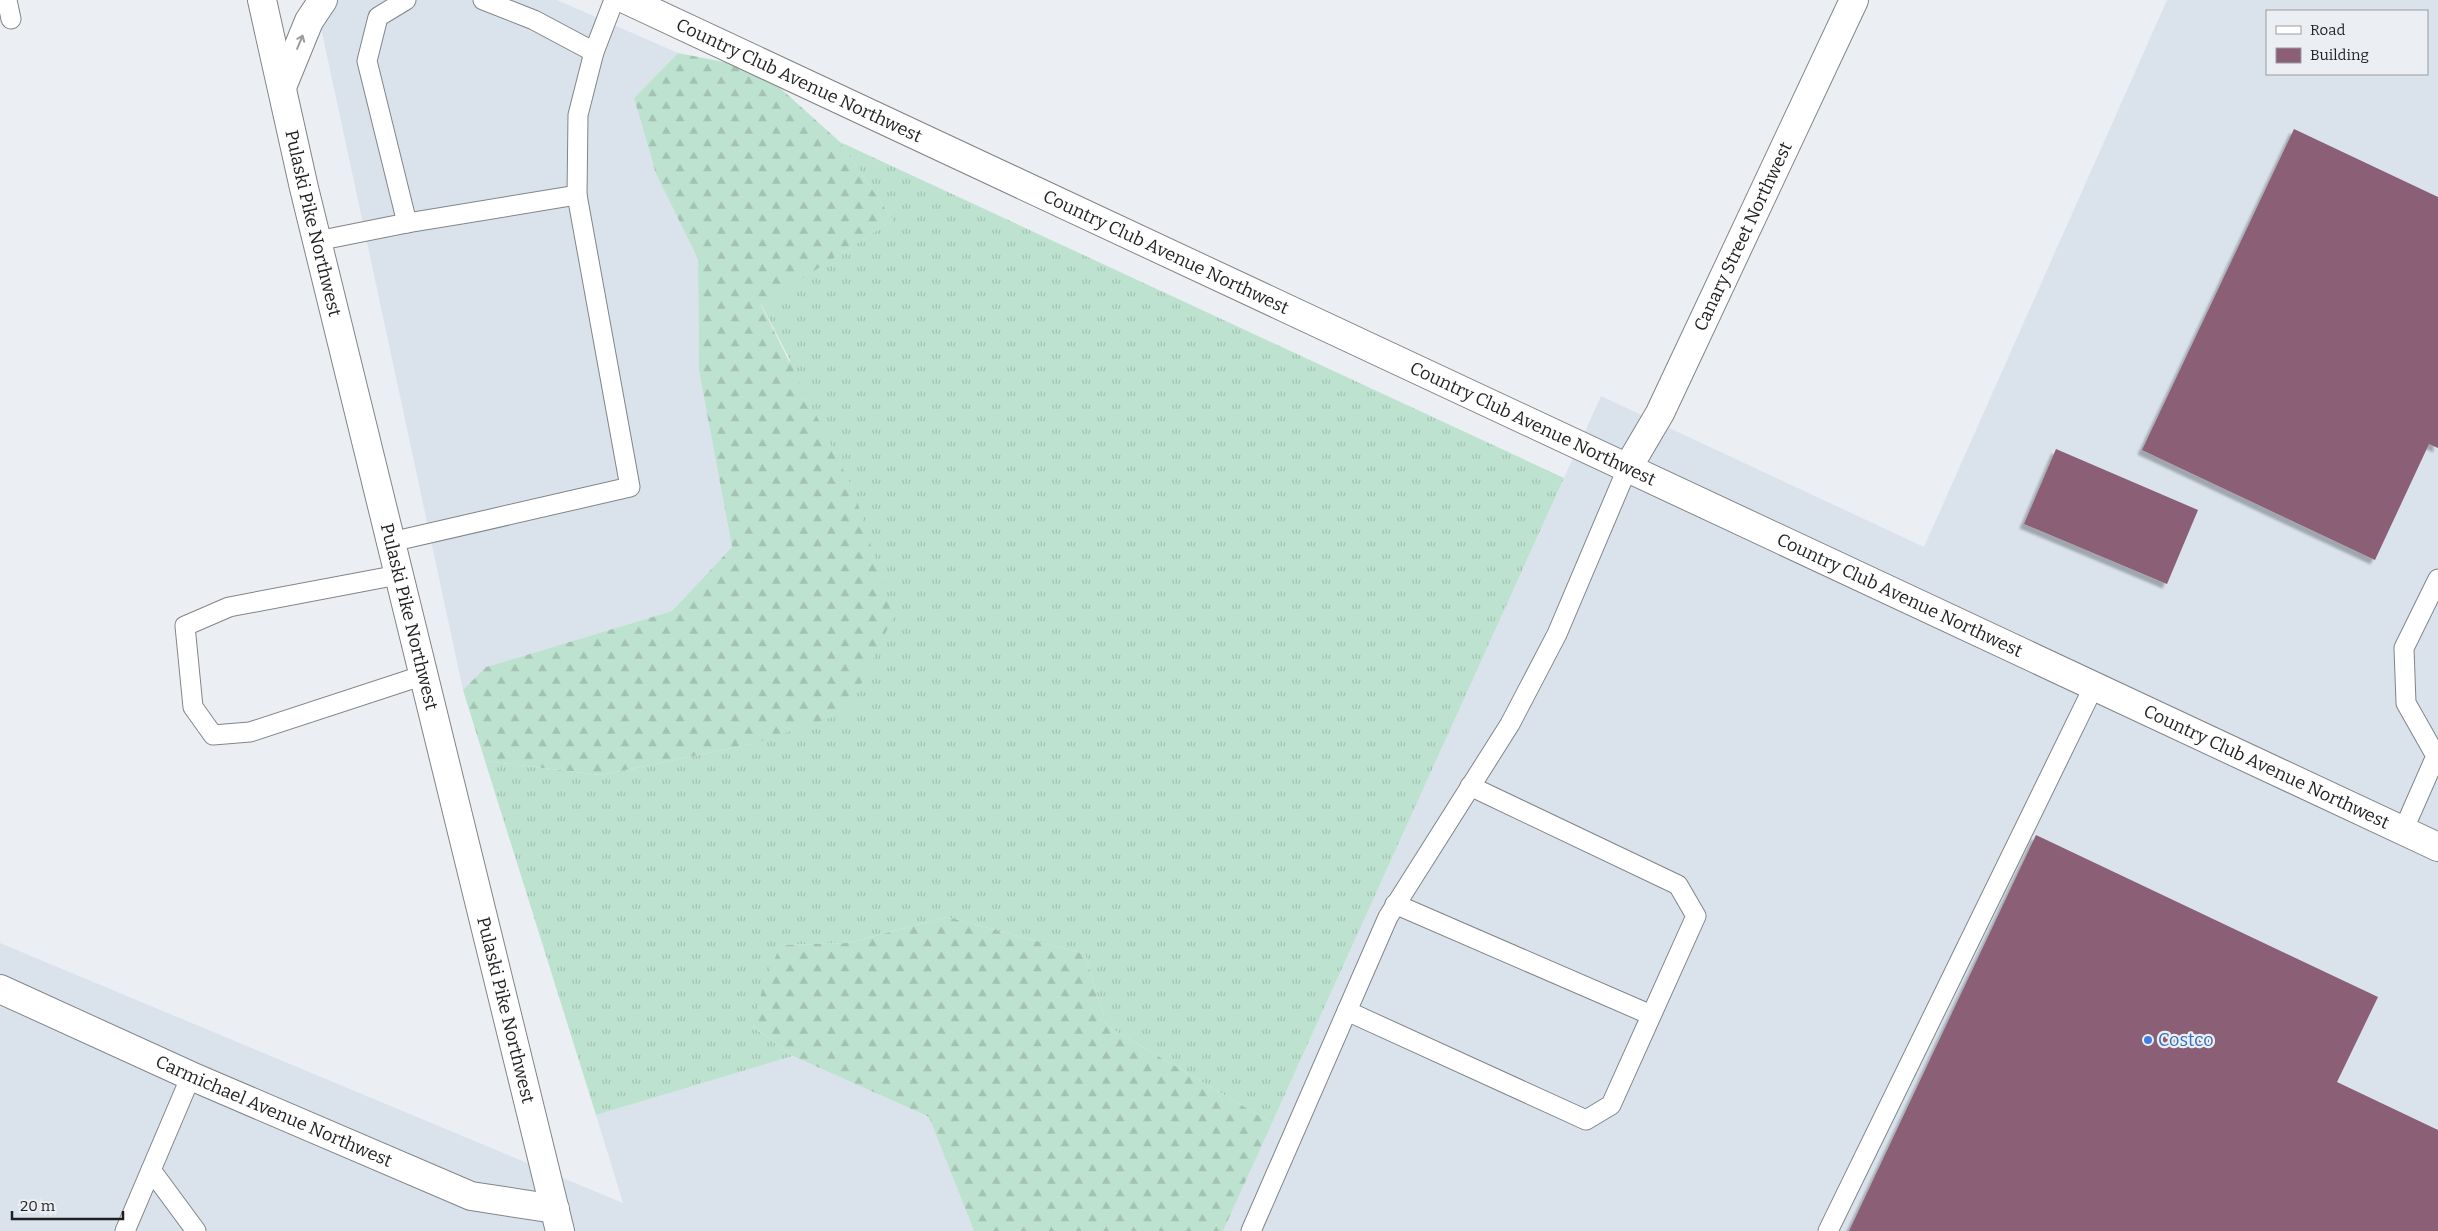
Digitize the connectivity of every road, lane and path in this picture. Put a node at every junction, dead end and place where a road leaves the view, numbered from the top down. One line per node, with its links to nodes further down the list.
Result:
1 (7, 0): 9 (lane)
2 (262, 0): 11 (street, Pulaski Pike Northwest)
3 (323, 0): 11 (street, one-way to 3)
4 (406, 0): 13 (lane)
5 (484, 0): 10 (lane)
6 (614, 0): 10 (lane)
7 (627, 0): 15 (street, Country Club Avenue Northwest)
8 (1854, 0): 15 (street, Canary Street Northwest)
9 (11, 19)
10 (594, 52): 12 (lane)
11 (282, 87): 14 (street, Pulaski Pike Northwest)
12 (577, 195): 13 (lane); 16 (lane)
13 (406, 223): 14 (lane)
14 (317, 241): 16 (street, Pulaski Pike Northwest)
15 (1627, 469): 20 (street, Country Club Avenue Northwest); 21 (lane)
16 (391, 542): 17 (street, Pulaski Pike Northwest)
17 (398, 575): 19 (street, Pulaski Pike Northwest); 19 (lane)
18 (2438, 579): 22 (lane)
19 (424, 675): 30 (street, Pulaski Pike Northwest)
20 (2093, 688): 22 (street, Country Club Avenue Northwest); 34 (lane)
21 (1470, 786): 24 (lane); 27 (lane)
22 (2403, 831): 23 (street, Country Club Avenue Northwest)
23 (2438, 847)
24 (1396, 904): 26 (lane); 27 (lane)
25 (0, 989): 28 (street, Carmichael Avenue Northwest)
26 (1347, 1011): 27 (lane); 33 (lane)
27 (1651, 1015)
28 (192, 1076): 29 (lane); 30 (street, Carmichael Avenue Northwest)
29 (151, 1170): 31 (lane); 32 (lane)
30 (557, 1220)
31 (125, 1231)
32 (196, 1231)
33 (1251, 1231)
34 (1828, 1231)

